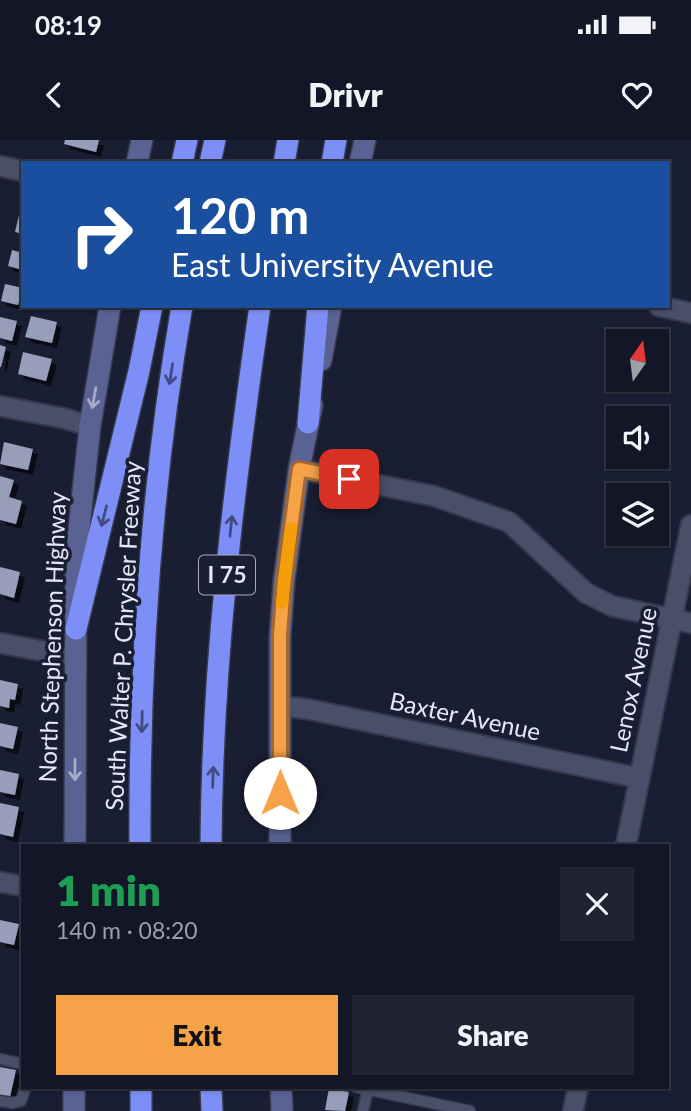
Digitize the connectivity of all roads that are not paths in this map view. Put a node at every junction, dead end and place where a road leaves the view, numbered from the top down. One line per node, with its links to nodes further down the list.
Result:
1 (142, 140): 7 (main road)
2 (187, 140): 8 (highway)
3 (215, 140): 9 (highway)
4 (288, 140): 10 (highway)
5 (336, 140): 11 (highway)
6 (365, 140): 12 (main road)
7 (137, 161)
8 (182, 161)
9 (210, 161)
10 (284, 161)
11 (332, 161)
12 (360, 161)
13 (0, 166): 14 (street)
14 (21, 171)
15 (110, 308): 25 (main road, North Stephenson Highway, one-way to 25)
16 (152, 308): 29 (highway, one-way to 29)
17 (182, 308): 35 (highway, South Walter P. Chrysler Freeway, one-way to 35)
18 (260, 308): 36 (highway, I 75, one-way to 18)
19 (318, 308): 24 (highway)
20 (331, 308): 24 (main road)
21 (668, 308): 22 (street)
22 (691, 313)
23 (0, 406): 25 (street)
24 (308, 423): 26 (main road)
25 (90, 426): 29 (main road, North Stephenson Highway)
26 (299, 469): 28 (street); 32 (main road)
27 (691, 525): 28 (street, Lenox Avenue)
28 (682, 622): 33 (street, Lenox Avenue)
29 (76, 629): 31 (main road, North Stephenson Highway)
30 (0, 643): 31 (street)
31 (75, 657): 34 (main road, North Stephenson Highway, one-way to 34)
32 (280, 706): 33 (street, Baxter Avenue); 37 (main road)
33 (639, 778): 38 (street, Lenox Avenue)
34 (75, 844)
35 (140, 844)
36 (211, 844)
37 (280, 844)
38 (626, 844)
39 (0, 881): 40 (street)
40 (21, 886)
41 (0, 1059): 42 (lane)
42 (17, 1065)
43 (25, 1089): 50 (lane)
44 (74, 1089): 51 (main road)
45 (141, 1089): 52 (highway)
46 (211, 1089): 53 (highway)
47 (281, 1089): 54 (main road)
48 (368, 1089): 55 (lane); 56 (lane)
49 (578, 1089): 57 (street)
50 (4, 1100)
51 (74, 1111)
52 (141, 1111)
53 (212, 1111)
54 (282, 1111)
55 (363, 1111)
56 (470, 1111)
57 (573, 1111)

